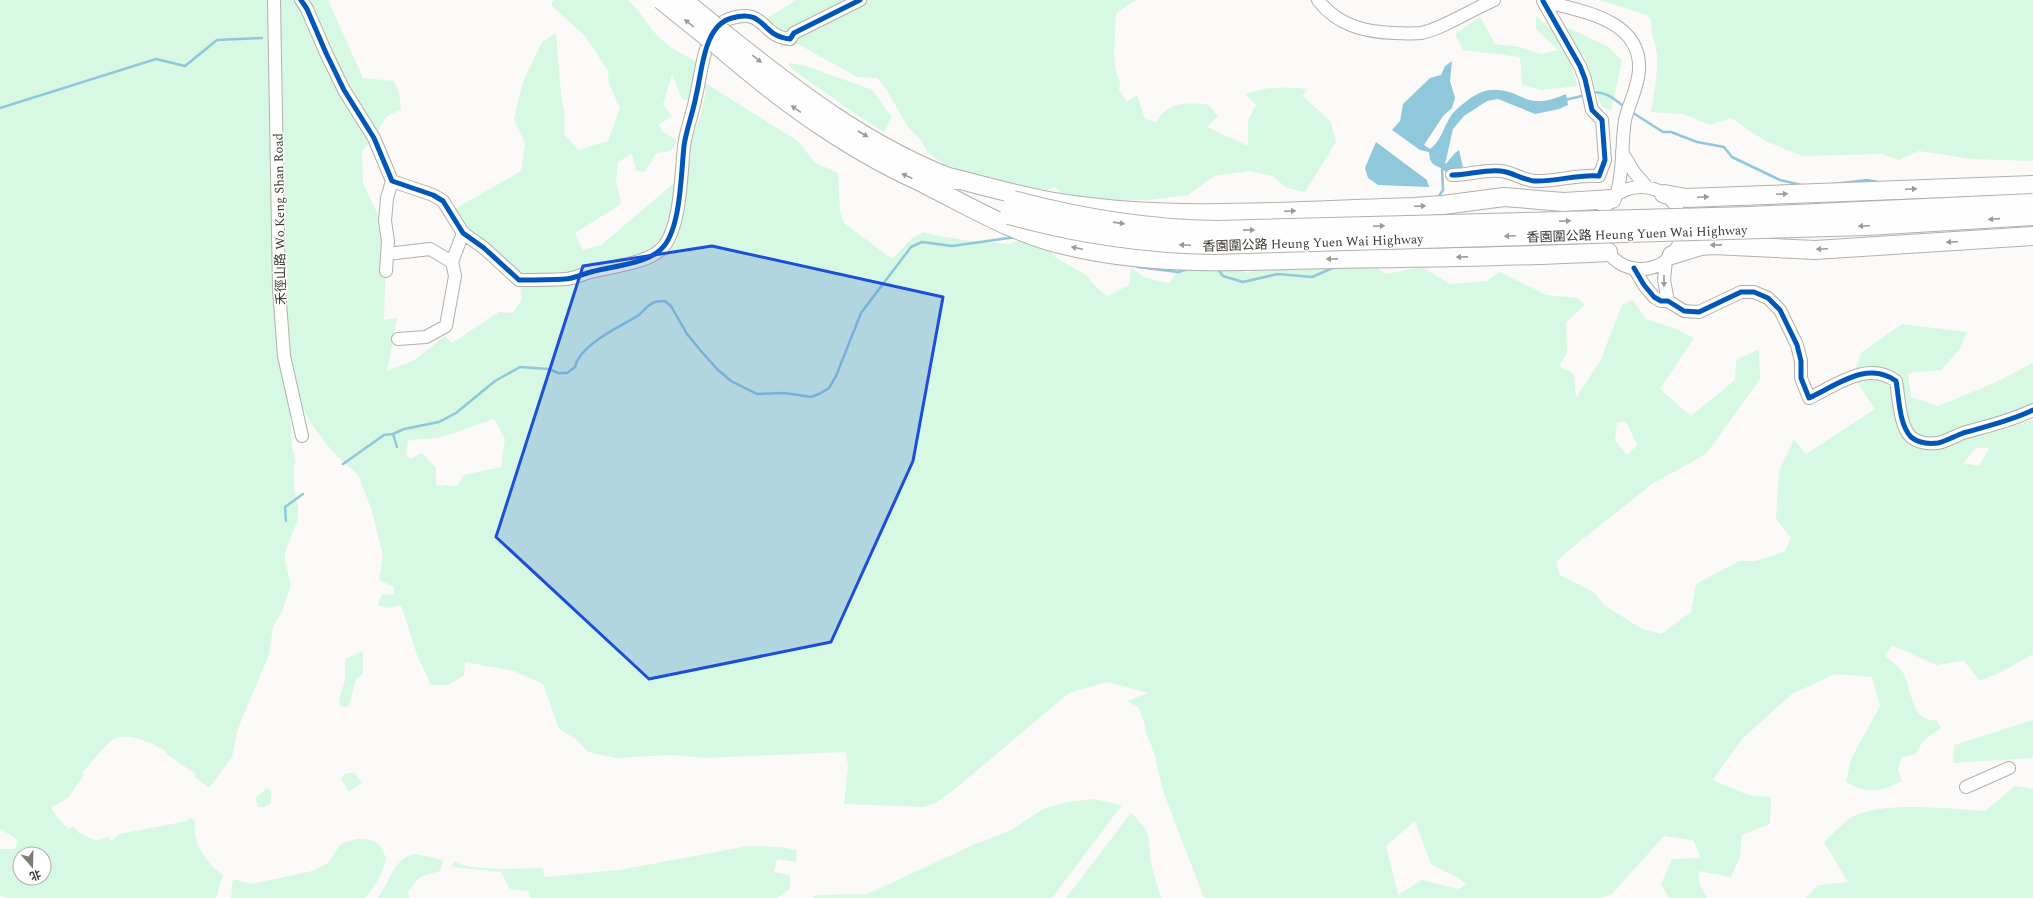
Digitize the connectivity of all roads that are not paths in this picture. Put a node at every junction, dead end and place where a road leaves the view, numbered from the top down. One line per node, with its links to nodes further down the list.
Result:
1 (274, 0): 31 (street, 禾徑山路 Wo Keng Shan Road)
2 (300, 0): 12 (street)
3 (661, 0): 9 (highway, 香園圍公路 Heung Yuen Wai Highway, one-way to 3, bridge)
4 (683, 0): 9 (highway, 香園圍公路 Heung Yuen Wai Highway, bridge)
5 (860, 0): 20 (street)
6 (1318, 0): 7 (street)
7 (1494, 0)
8 (1542, 0): 10 (street); 11 (street)
9 (722, 40): 18 (highway, 香園圍公路 Heung Yuen Wai Highway, one-way to 18); 18 (highway, 香園圍公路 Heung Yuen Wai Highway, one-way to 9)
10 (1622, 152): 14 (street); 16 (street)
11 (1452, 175)
12 (392, 181): 20 (street); 23 (street)
13 (2033, 185): 15 (highway, one-way to 13)
14 (1647, 187): 15 (street); 16 (street)
15 (1664, 194): 24 (street)
16 (1614, 198): 18 (highway, one-way to 16); 22 (street)
17 (2033, 203): 18 (highway, 香園圍公路 Heung Yuen Wai Highway, one-way to 17, bridge)
18 (1011, 208): 19 (highway, 香園圍公路 Heung Yuen Wai Highway, one-way to 18, bridge); 22 (highway, one-way to 18)
19 (2033, 216)
20 (463, 233): 25 (street)
21 (2033, 236): 24 (highway, one-way to 24)
22 (1608, 252): 26 (street)
23 (387, 254): 25 (street); 27 (street)
24 (1669, 257): 26 (street); 28 (street, one-way to 28)
25 (452, 262): 29 (street)
26 (1634, 268): 28 (street)
27 (386, 271)
28 (1668, 301): 30 (street)
29 (398, 339)
30 (2033, 410)
31 (302, 436)
32 (2009, 768): 33 (street)
33 (1966, 786)

